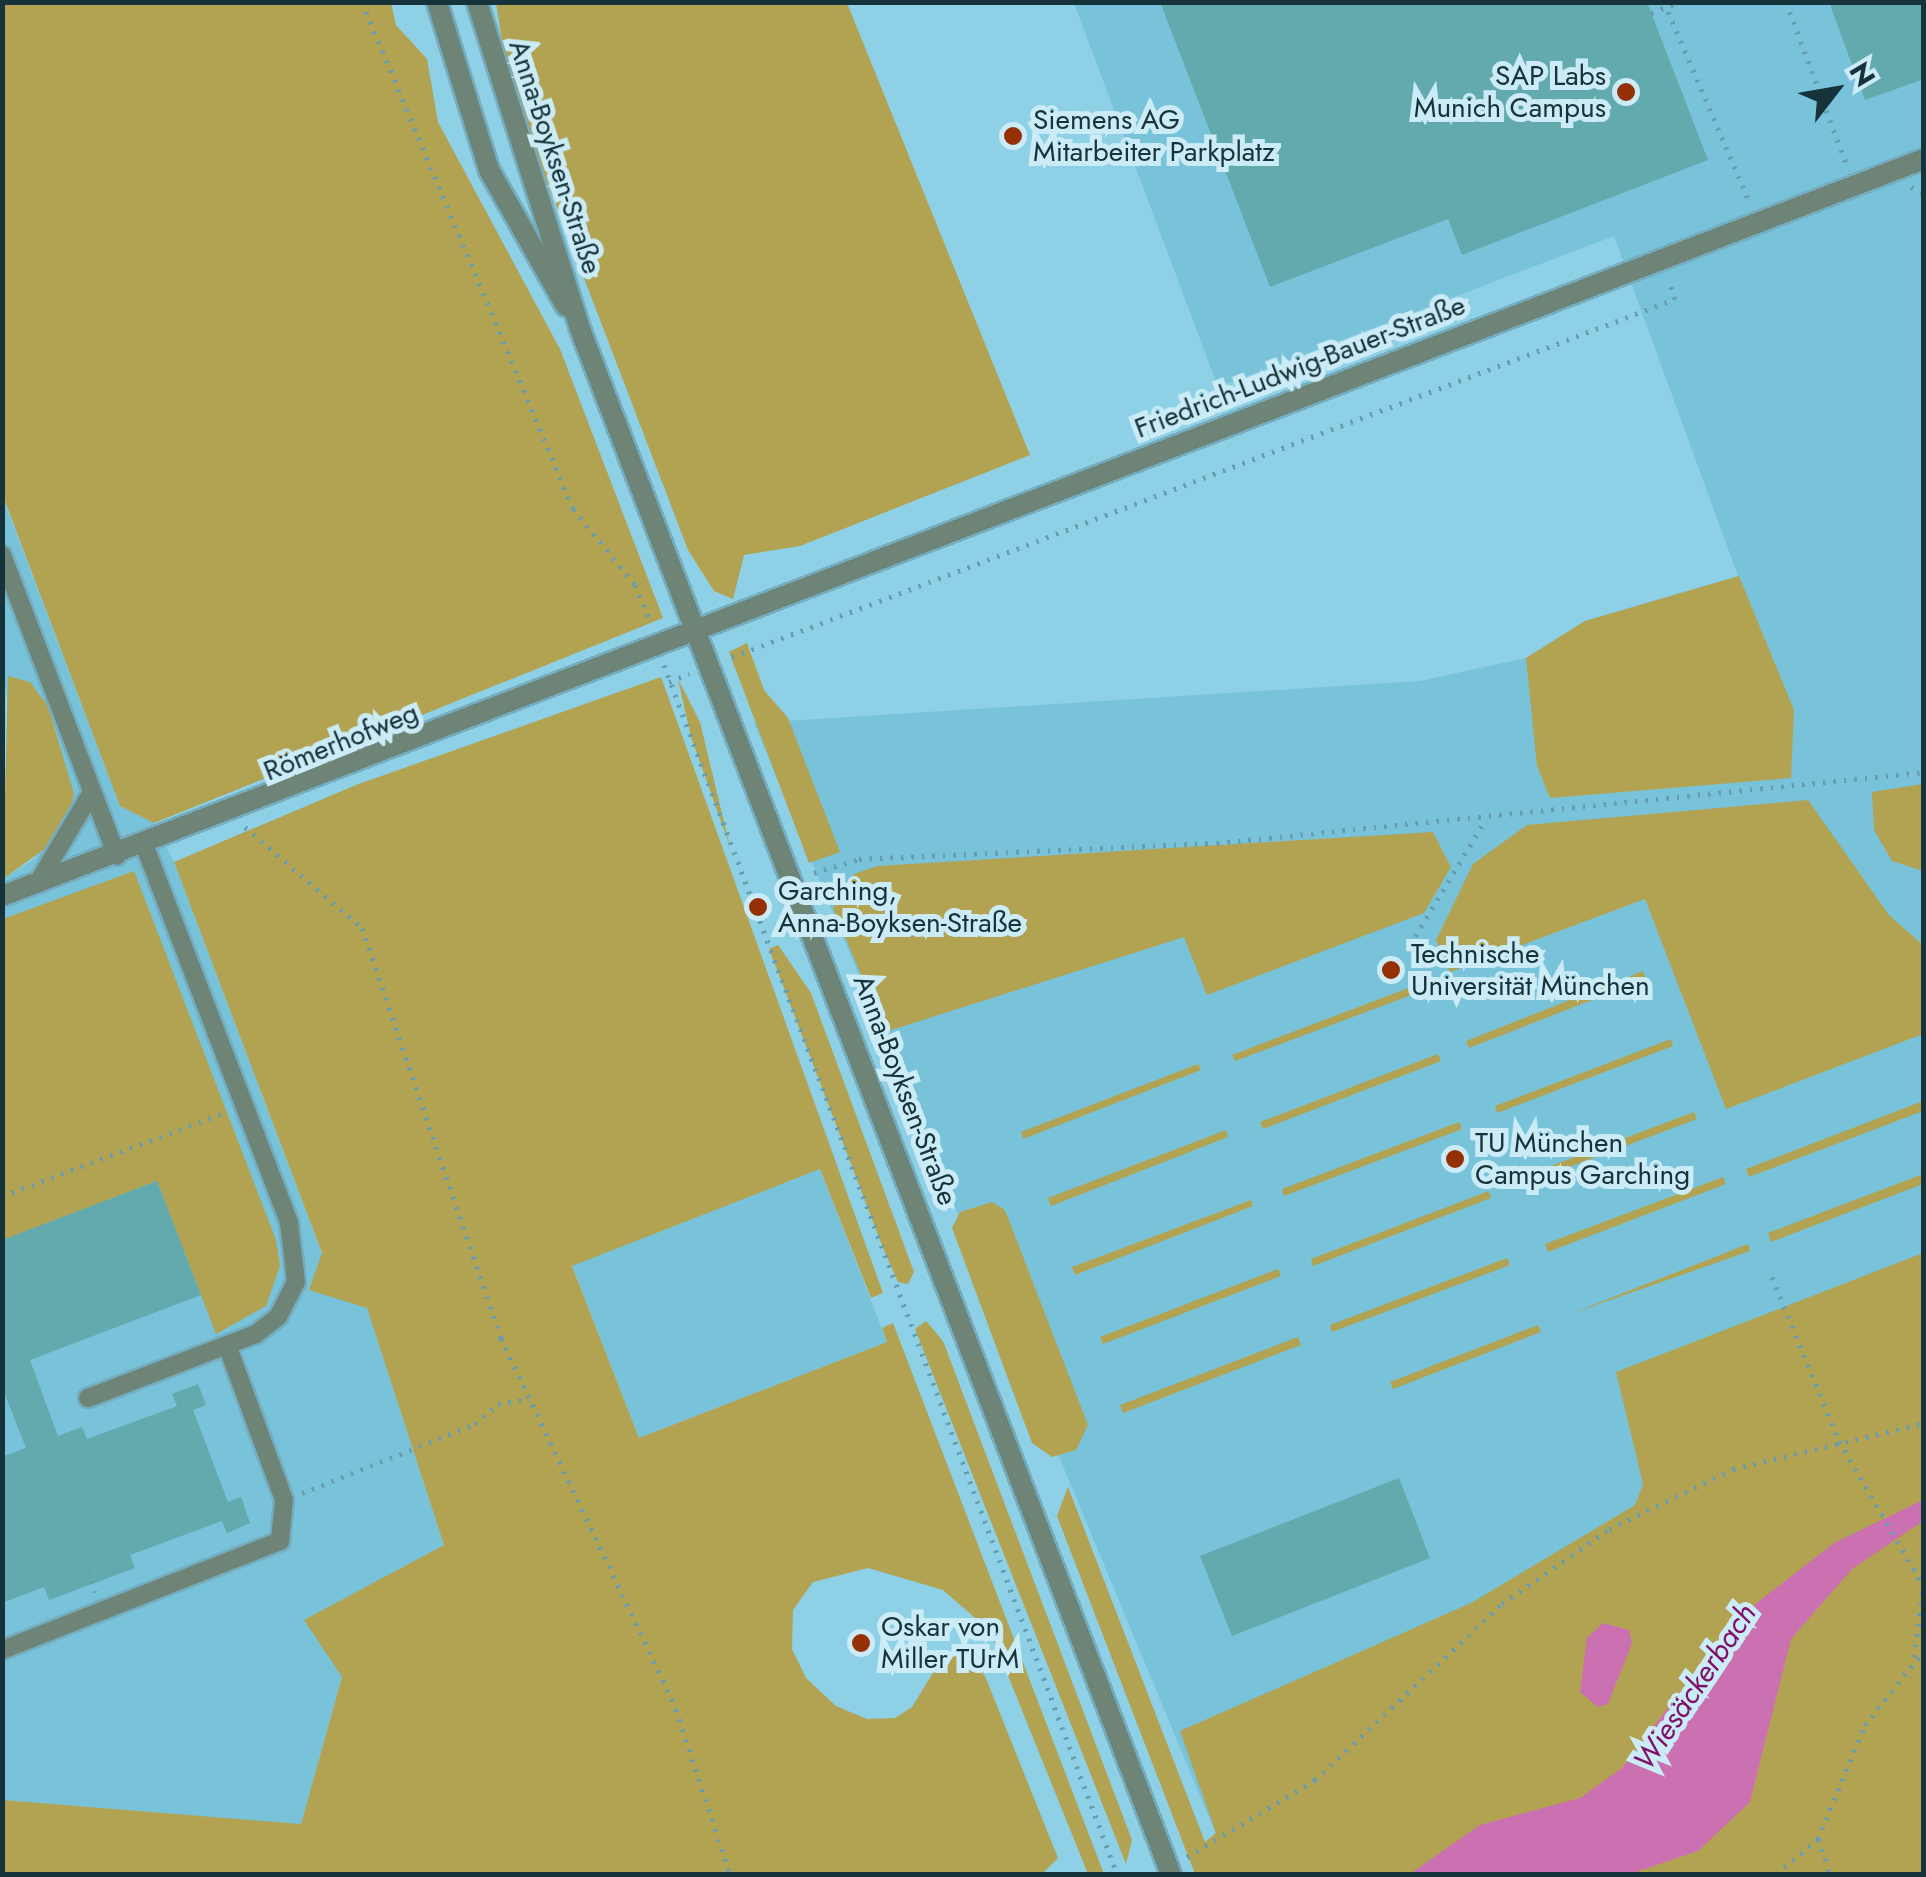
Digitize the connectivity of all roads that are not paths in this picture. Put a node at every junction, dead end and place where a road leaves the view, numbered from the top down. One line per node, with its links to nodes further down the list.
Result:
1 (437, 2): 4 (street, Anna-Boyksen-Straße)
2 (477, 2): 4 (street, Anna-Boyksen-Straße)
3 (1924, 159): 6 (street, Friedrich-Ludwig-Bauer-Straße)
4 (580, 329): 6 (street, Anna-Boyksen-Straße)
5 (2, 555): 7 (lane)
6 (697, 630): 8 (street, Römerhofweg); 15 (street, Anna-Boyksen-Straße)
7 (92, 792): 9 (lane); 10 (lane)
8 (145, 846): 9 (street, Römerhofweg); 12 (lane)
9 (117, 856): 10 (street, Römerhofweg)
10 (37, 884): 11 (street, Römerhofweg)
11 (2, 896)
12 (227, 1345): 13 (lane); 14 (lane)
13 (88, 1398)
14 (2, 1650)
15 (1169, 1871)

